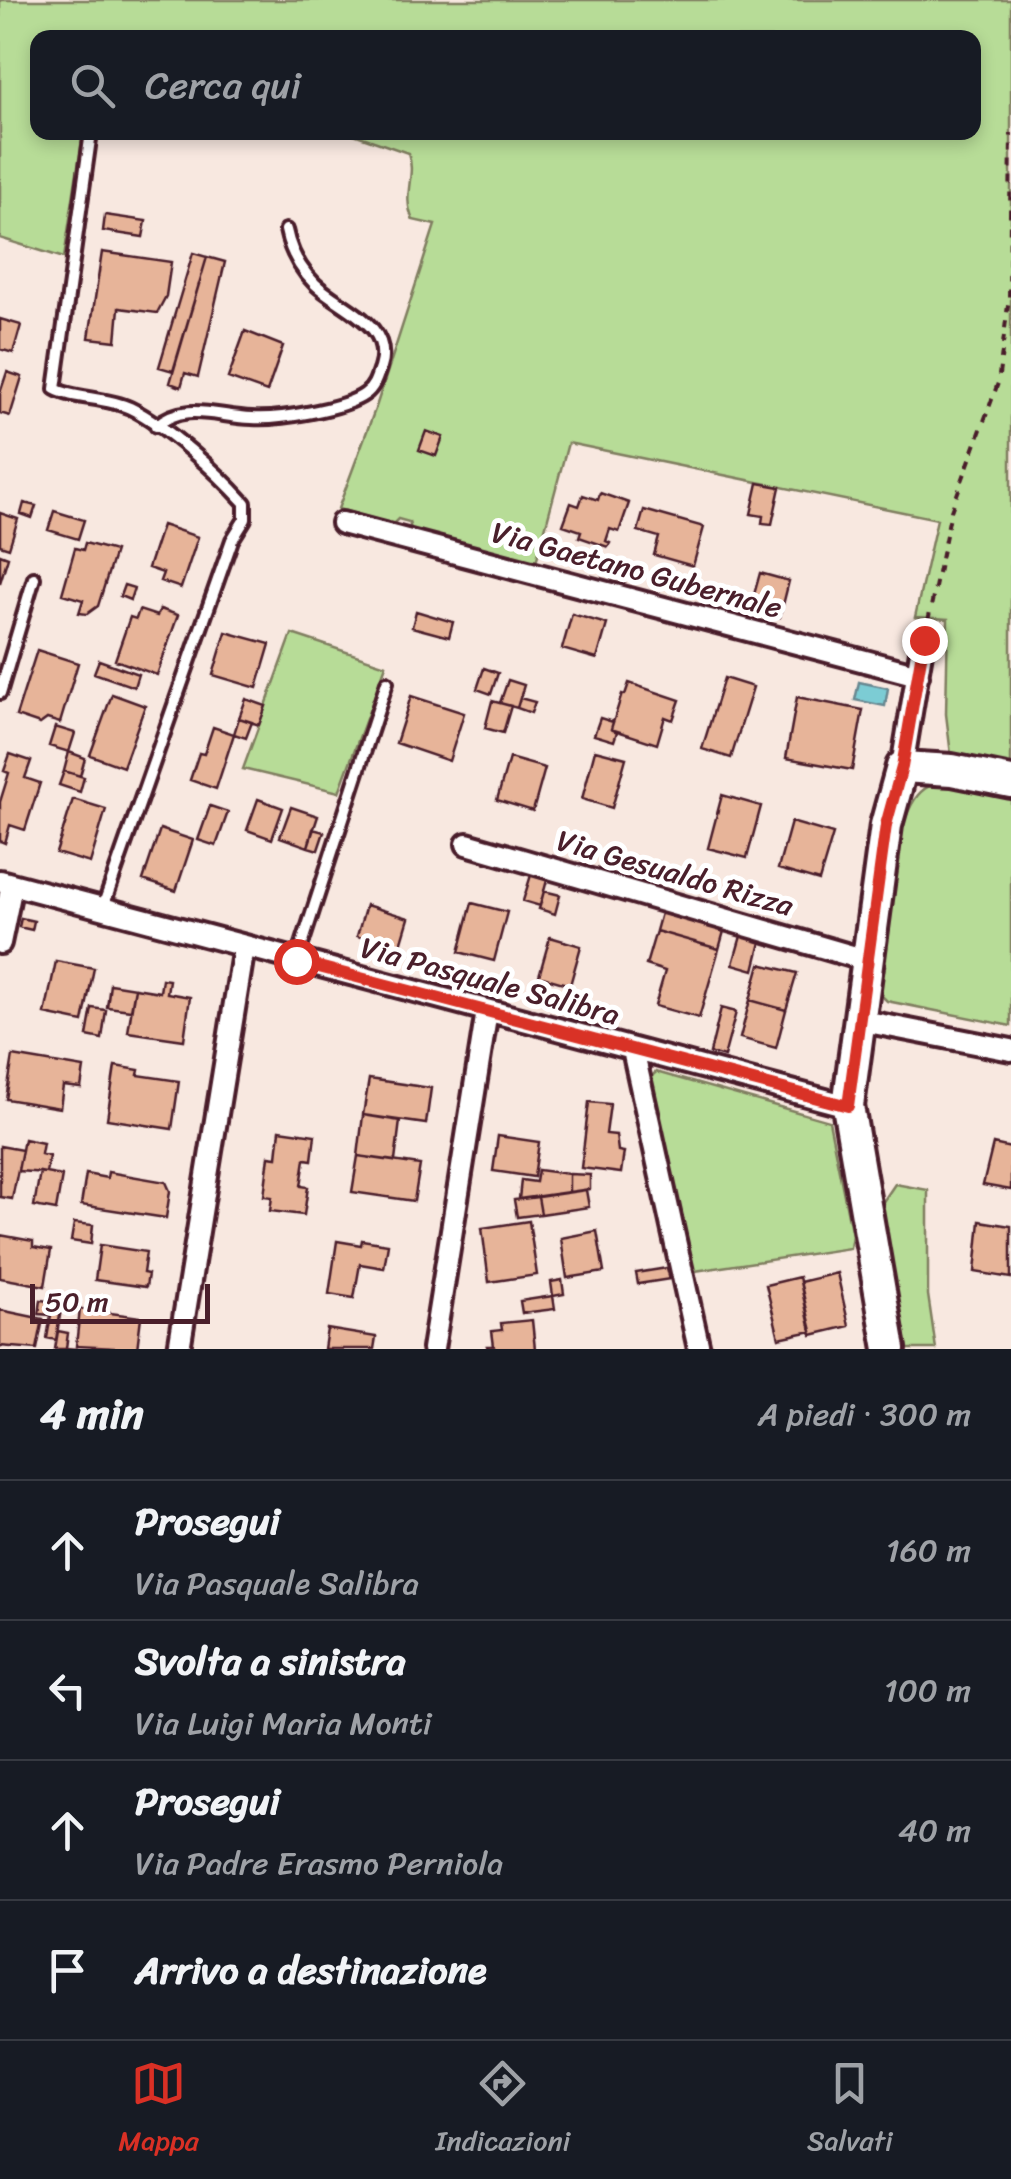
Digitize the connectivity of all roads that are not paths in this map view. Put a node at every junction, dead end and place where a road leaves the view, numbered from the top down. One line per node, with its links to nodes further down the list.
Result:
1 (90, 140): 3 (lane)
2 (286, 230): 3 (lane)
3 (156, 426): 14 (lane)
4 (342, 523): 7 (street, Via Gaetano Gubernale)
5 (34, 578): 9 (lane)
6 (924, 640): 7 (street)
7 (918, 675): 10 (street)
8 (387, 682): 18 (lane)
9 (0, 692)
10 (902, 767): 11 (street); 17 (street)
11 (1011, 782)
12 (468, 844): 17 (street, Via Gesualdo Rizza)
13 (6, 883): 14 (street, Via Pasquale Salibra); 15 (street)
14 (104, 906): 16 (street, Via Pasquale Salibra)
15 (0, 943)
16 (244, 947): 18 (street, Via Pasquale Salibra); 24 (street)
17 (866, 960): 20 (street)
18 (296, 961): 19 (street, Via Pasquale Salibra)
19 (486, 1011): 21 (street, Via Pasquale Salibra); 25 (street)
20 (858, 1020): 22 (street); 23 (street)
21 (633, 1050): 23 (street, Via Pasquale Salibra); 26 (street)
22 (1011, 1050)
23 (848, 1106): 27 (street)
24 (179, 1349)
25 (433, 1349)
26 (699, 1349)
27 (890, 1349)

